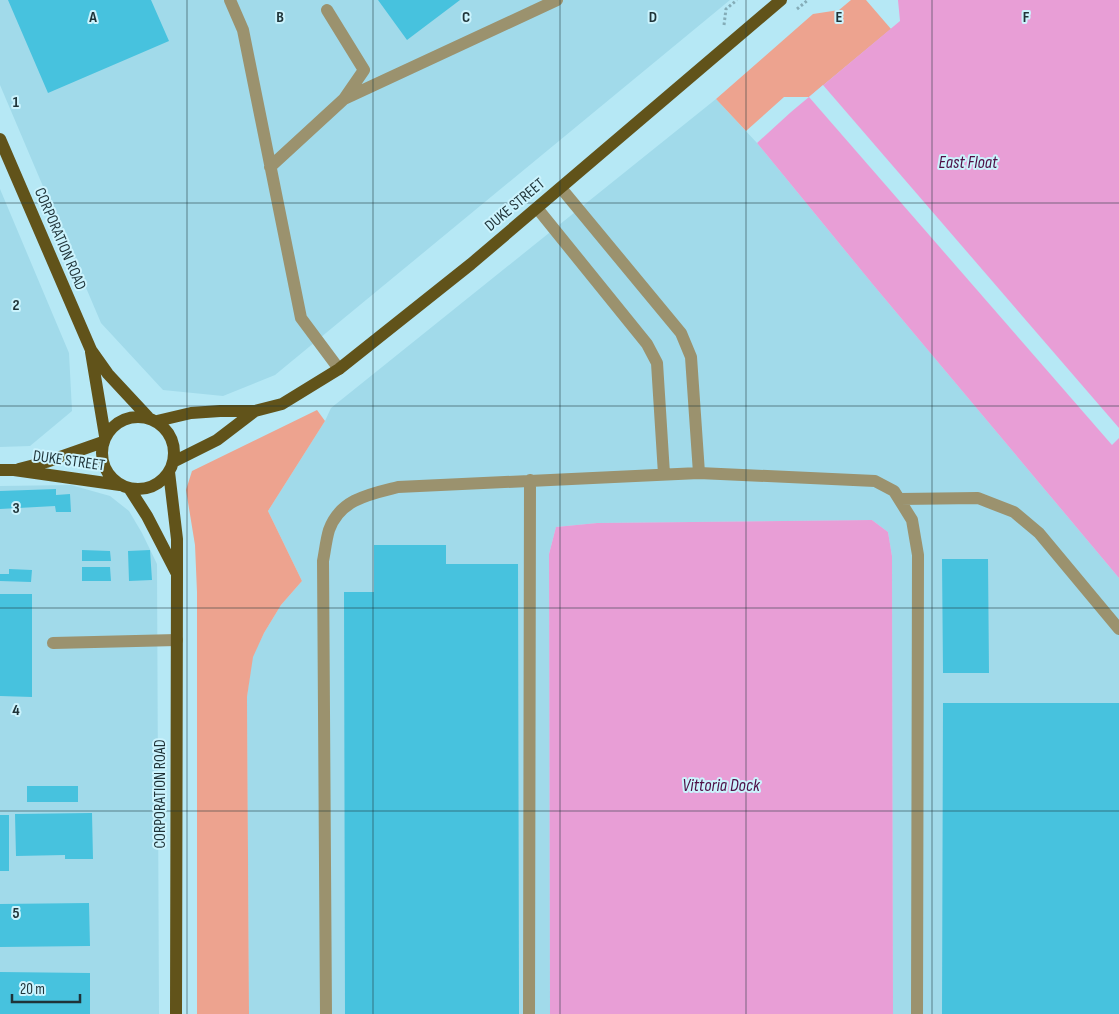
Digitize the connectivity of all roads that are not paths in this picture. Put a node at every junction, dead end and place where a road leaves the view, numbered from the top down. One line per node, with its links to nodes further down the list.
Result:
1 (230, 0): 7 (street)
2 (556, 0): 5 (street)
3 (781, 0): 8 (main road, DUKE STREET)
4 (327, 10): 5 (street)
5 (344, 99): 7 (street)
6 (0, 139): 10 (main road, CORPORATION ROAD)
7 (270, 167): 11 (street)
8 (561, 188): 9 (main road, DUKE STREET); 18 (street)
9 (537, 208): 11 (main road, DUKE STREET); 19 (street)
10 (91, 350): 13 (main road, CORPORATION ROAD); 14 (main road, CORPORATION ROAD)
11 (339, 369): 12 (main road, DUKE STREET)
12 (255, 411): 13 (main road, DUKE STREET); 15 (main road, DUKE STREET)
13 (152, 419): 14 (main road); 15 (main road)
14 (104, 439): 17 (main road, DUKE STREET); 21 (main road)
15 (171, 467): 21 (main road); 23 (main road, CORPORATION ROAD)
16 (0, 470): 17 (main road, DUKE STREET)
17 (14, 470): 21 (main road, DUKE STREET)
18 (699, 473): 19 (street); 22 (street)
19 (664, 474): 20 (street)
20 (530, 480): 28 (street); 29 (street)
21 (124, 486): 23 (main road, CORPORATION ROAD)
22 (900, 500): 24 (street); 30 (street)
23 (177, 574): 25 (main road, CORPORATION ROAD)
24 (1119, 629)
25 (177, 640): 26 (street); 27 (main road, CORPORATION ROAD)
26 (53, 643)
27 (176, 1014)
28 (326, 1014)
29 (529, 1014)
30 (917, 1014)

